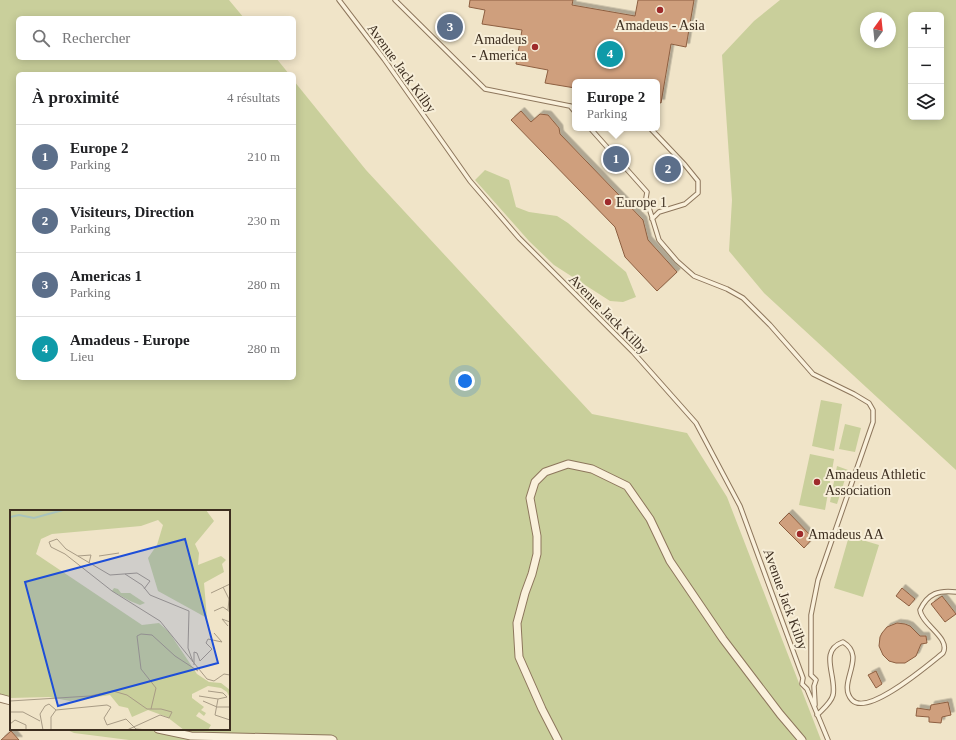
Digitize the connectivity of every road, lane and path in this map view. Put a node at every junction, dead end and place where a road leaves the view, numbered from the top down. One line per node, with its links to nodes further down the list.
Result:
1 (339, 0): 10 (lane, Avenue Jack Kilby)
2 (395, 0): 3 (lane)
3 (570, 106): 4 (lane)
4 (572, 108)
5 (593, 131): 7 (lane)
6 (653, 131): 7 (lane)
7 (652, 219): 9 (lane)
8 (956, 592): 16 (lane)
9 (810, 675): 10 (lane); 11 (lane, Avenue Jack Kilby)
10 (803, 678): 12 (lane, Avenue Jack Kilby)
11 (814, 686): 12 (lane); 15 (lane, Avenue Jack Kilby)
12 (807, 689): 15 (lane, Avenue Jack Kilby)
13 (0, 698): 14 (street)
14 (10, 701)
15 (815, 707): 16 (lane, Avenue Jack Kilby)
16 (818, 714): 21 (lane, Avenue Jack Kilby)
17 (163, 730): 18 (street)
18 (333, 740)
19 (558, 740): 20 (street)
20 (802, 740)
21 (828, 740)

